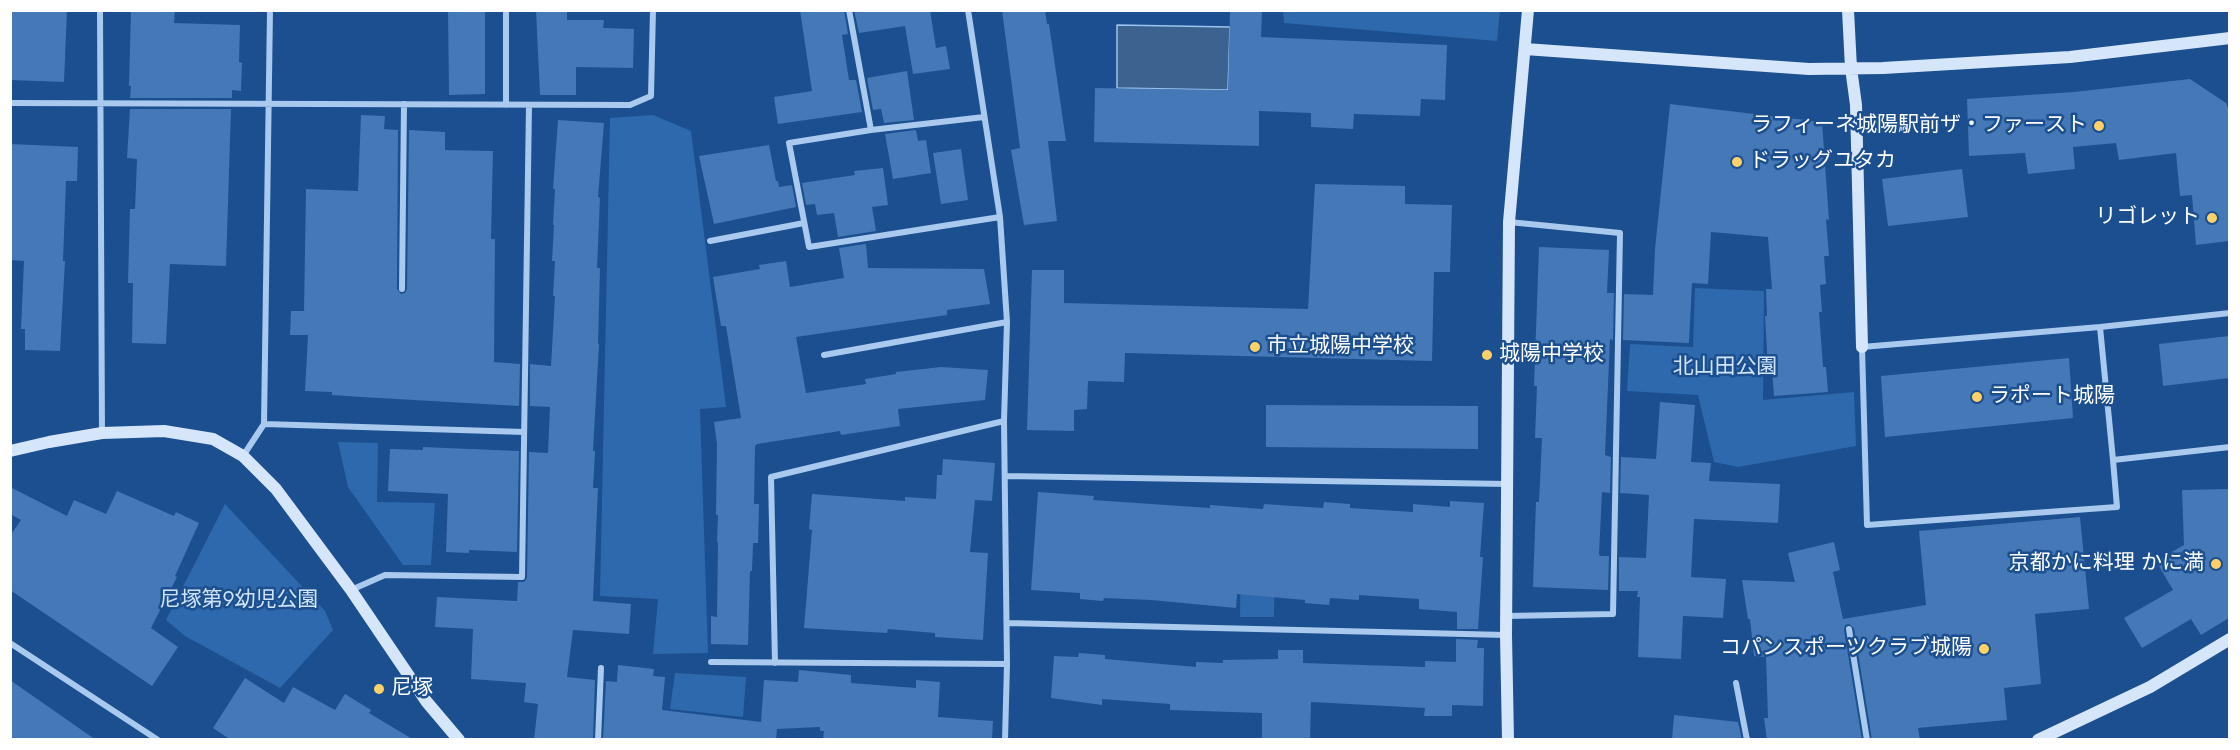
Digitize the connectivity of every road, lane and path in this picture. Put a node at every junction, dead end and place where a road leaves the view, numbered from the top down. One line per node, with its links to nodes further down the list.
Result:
1 (100, 10): 13 (street)
2 (270, 10): 14 (street)
3 (506, 10): 16 (street)
4 (653, 10): 17 (street)
5 (849, 10): 19 (street)
6 (968, 10): 18 (street)
7 (1528, 10): 10 (street)
8 (1848, 10): 11 (street)
9 (2229, 38): 11 (street)
10 (1525, 49): 11 (street); 21 (street)
11 (1851, 68): 28 (street)
12 (10, 103): 13 (street)
13 (100, 103): 14 (street); 33 (street)
14 (270, 104): 15 (street); 31 (street)
15 (404, 104): 16 (street); 24 (street)
16 (506, 105): 17 (street)
17 (529, 105): 32 (street)
18 (984, 117): 19 (street); 20 (street)
19 (871, 130): 22 (street)
20 (999, 217): 22 (street); 26 (street)
21 (1509, 222): 39 (street); 41 (street)
22 (804, 223): 23 (street)
23 (710, 240)
24 (402, 289)
25 (2229, 313): 27 (street)
26 (1007, 322): 29 (street); 30 (street)
27 (2100, 327): 28 (street); 37 (street)
28 (1862, 347): 37 (street)
29 (824, 355)
30 (1004, 422): 38 (street); 48 (street)
31 (264, 424): 32 (street); 36 (street)
32 (524, 432): 40 (street)
33 (102, 433): 35 (street); 36 (street)
34 (2229, 447): 37 (street)
35 (10, 451)
36 (243, 456): 40 (street)
37 (2113, 460)
38 (1005, 476): 39 (street); 42 (street)
39 (1508, 484): 41 (street)
40 (351, 590): 53 (street)
41 (1506, 616): 44 (street)
42 (1007, 623): 44 (street); 49 (street)
43 (1849, 629): 58 (street)
44 (1506, 635): 56 (street)
45 (2229, 639): 59 (street)
46 (10, 643): 52 (street)
47 (711, 662): 48 (street)
48 (775, 663): 49 (street)
49 (1007, 664): 55 (street)
50 (601, 668): 54 (street)
51 (1736, 682): 57 (street)
52 (158, 740)
53 (459, 740)
54 (598, 740)
55 (1005, 740)
56 (1508, 740)
57 (1747, 740)
58 (1867, 740)
59 (2038, 740)

